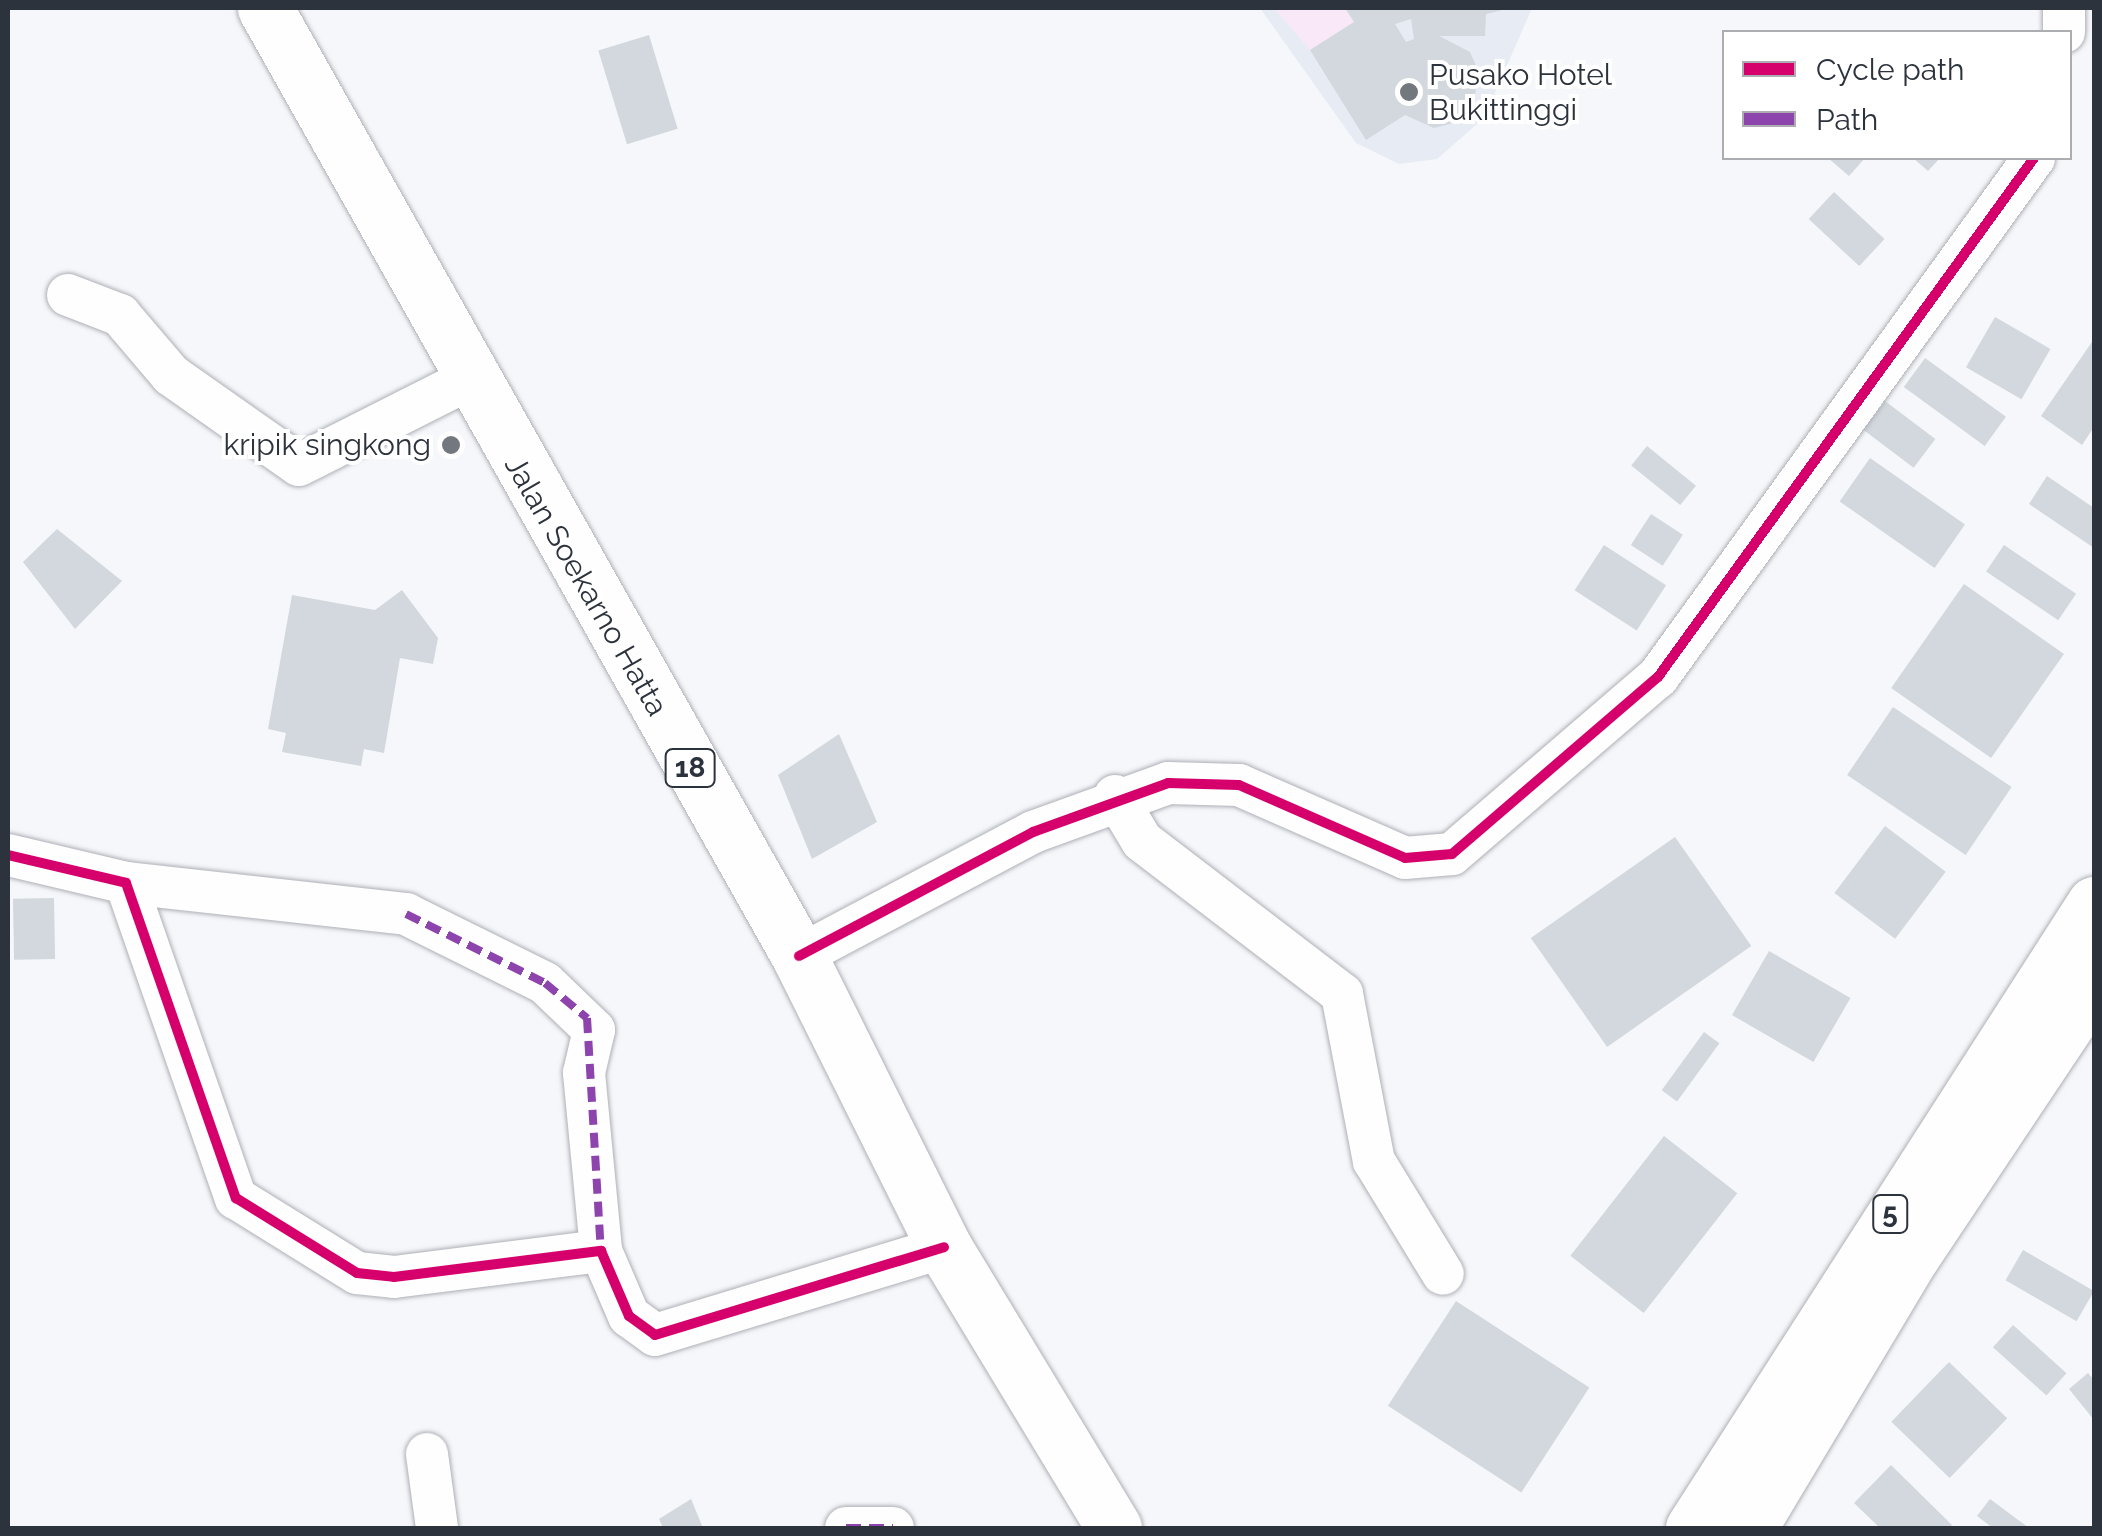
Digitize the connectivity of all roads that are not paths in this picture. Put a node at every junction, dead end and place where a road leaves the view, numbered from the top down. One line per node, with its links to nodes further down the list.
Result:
1 (264, 8): 4 (highway, Jalan Soekarno Hatta / 18)
2 (2033, 160): 5 (street)
3 (68, 295): 4 (street)
4 (468, 380): 9 (highway, Jalan Soekarno Hatta / 18)
5 (1115, 796): 9 (street); 14 (street)
6 (8, 854): 7 (street)
7 (126, 883): 13 (street); 13 (street)
8 (2094, 904): 11 (highway, 5)
9 (799, 956): 12 (highway, Jalan Soekarno Hatta / 18)
10 (2094, 983): 11 (highway, 5)
11 (1894, 1246): 20 (highway, 5); 21 (highway, 5)
12 (944, 1248): 13 (street); 19 (highway, Jalan Soekarno Hatta / 18)
13 (601, 1251)
14 (1443, 1274)
15 (427, 1454): 16 (street)
16 (438, 1528)
17 (846, 1528): 18 (street)
18 (893, 1528)
19 (1114, 1528)
20 (1693, 1528)
21 (1749, 1528)

